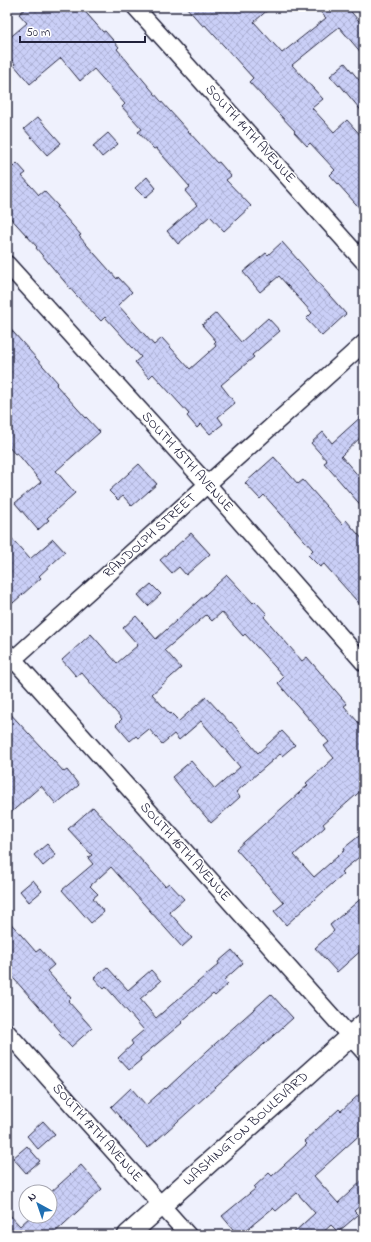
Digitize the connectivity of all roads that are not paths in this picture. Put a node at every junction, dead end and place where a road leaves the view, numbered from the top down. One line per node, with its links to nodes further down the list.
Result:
1 (136, 7): 2 (street, SOUTH 14TH AVENUE)
2 (364, 262)
3 (7, 264): 5 (street, SOUTH 15TH AVENUE)
4 (364, 343): 5 (street, RANDOLPH STREET)
5 (207, 484): 6 (street, RANDOLPH STREET); 7 (street, SOUTH 15TH AVENUE)
6 (9, 659): 8 (street, SOUTH 16TH AVENUE)
7 (364, 663)
8 (357, 1030): 10 (street, SOUTH 16TH AVENUE); 11 (street, WASHINGTON BOULEVARD)
9 (7, 1032): 11 (street, SOUTH 17TH AVENUE)
10 (364, 1052)
11 (161, 1205): 12 (street, WASHINGTON BOULEVARD); 13 (street, SOUTH 17TH AVENUE)
12 (128, 1235)
13 (188, 1235)

